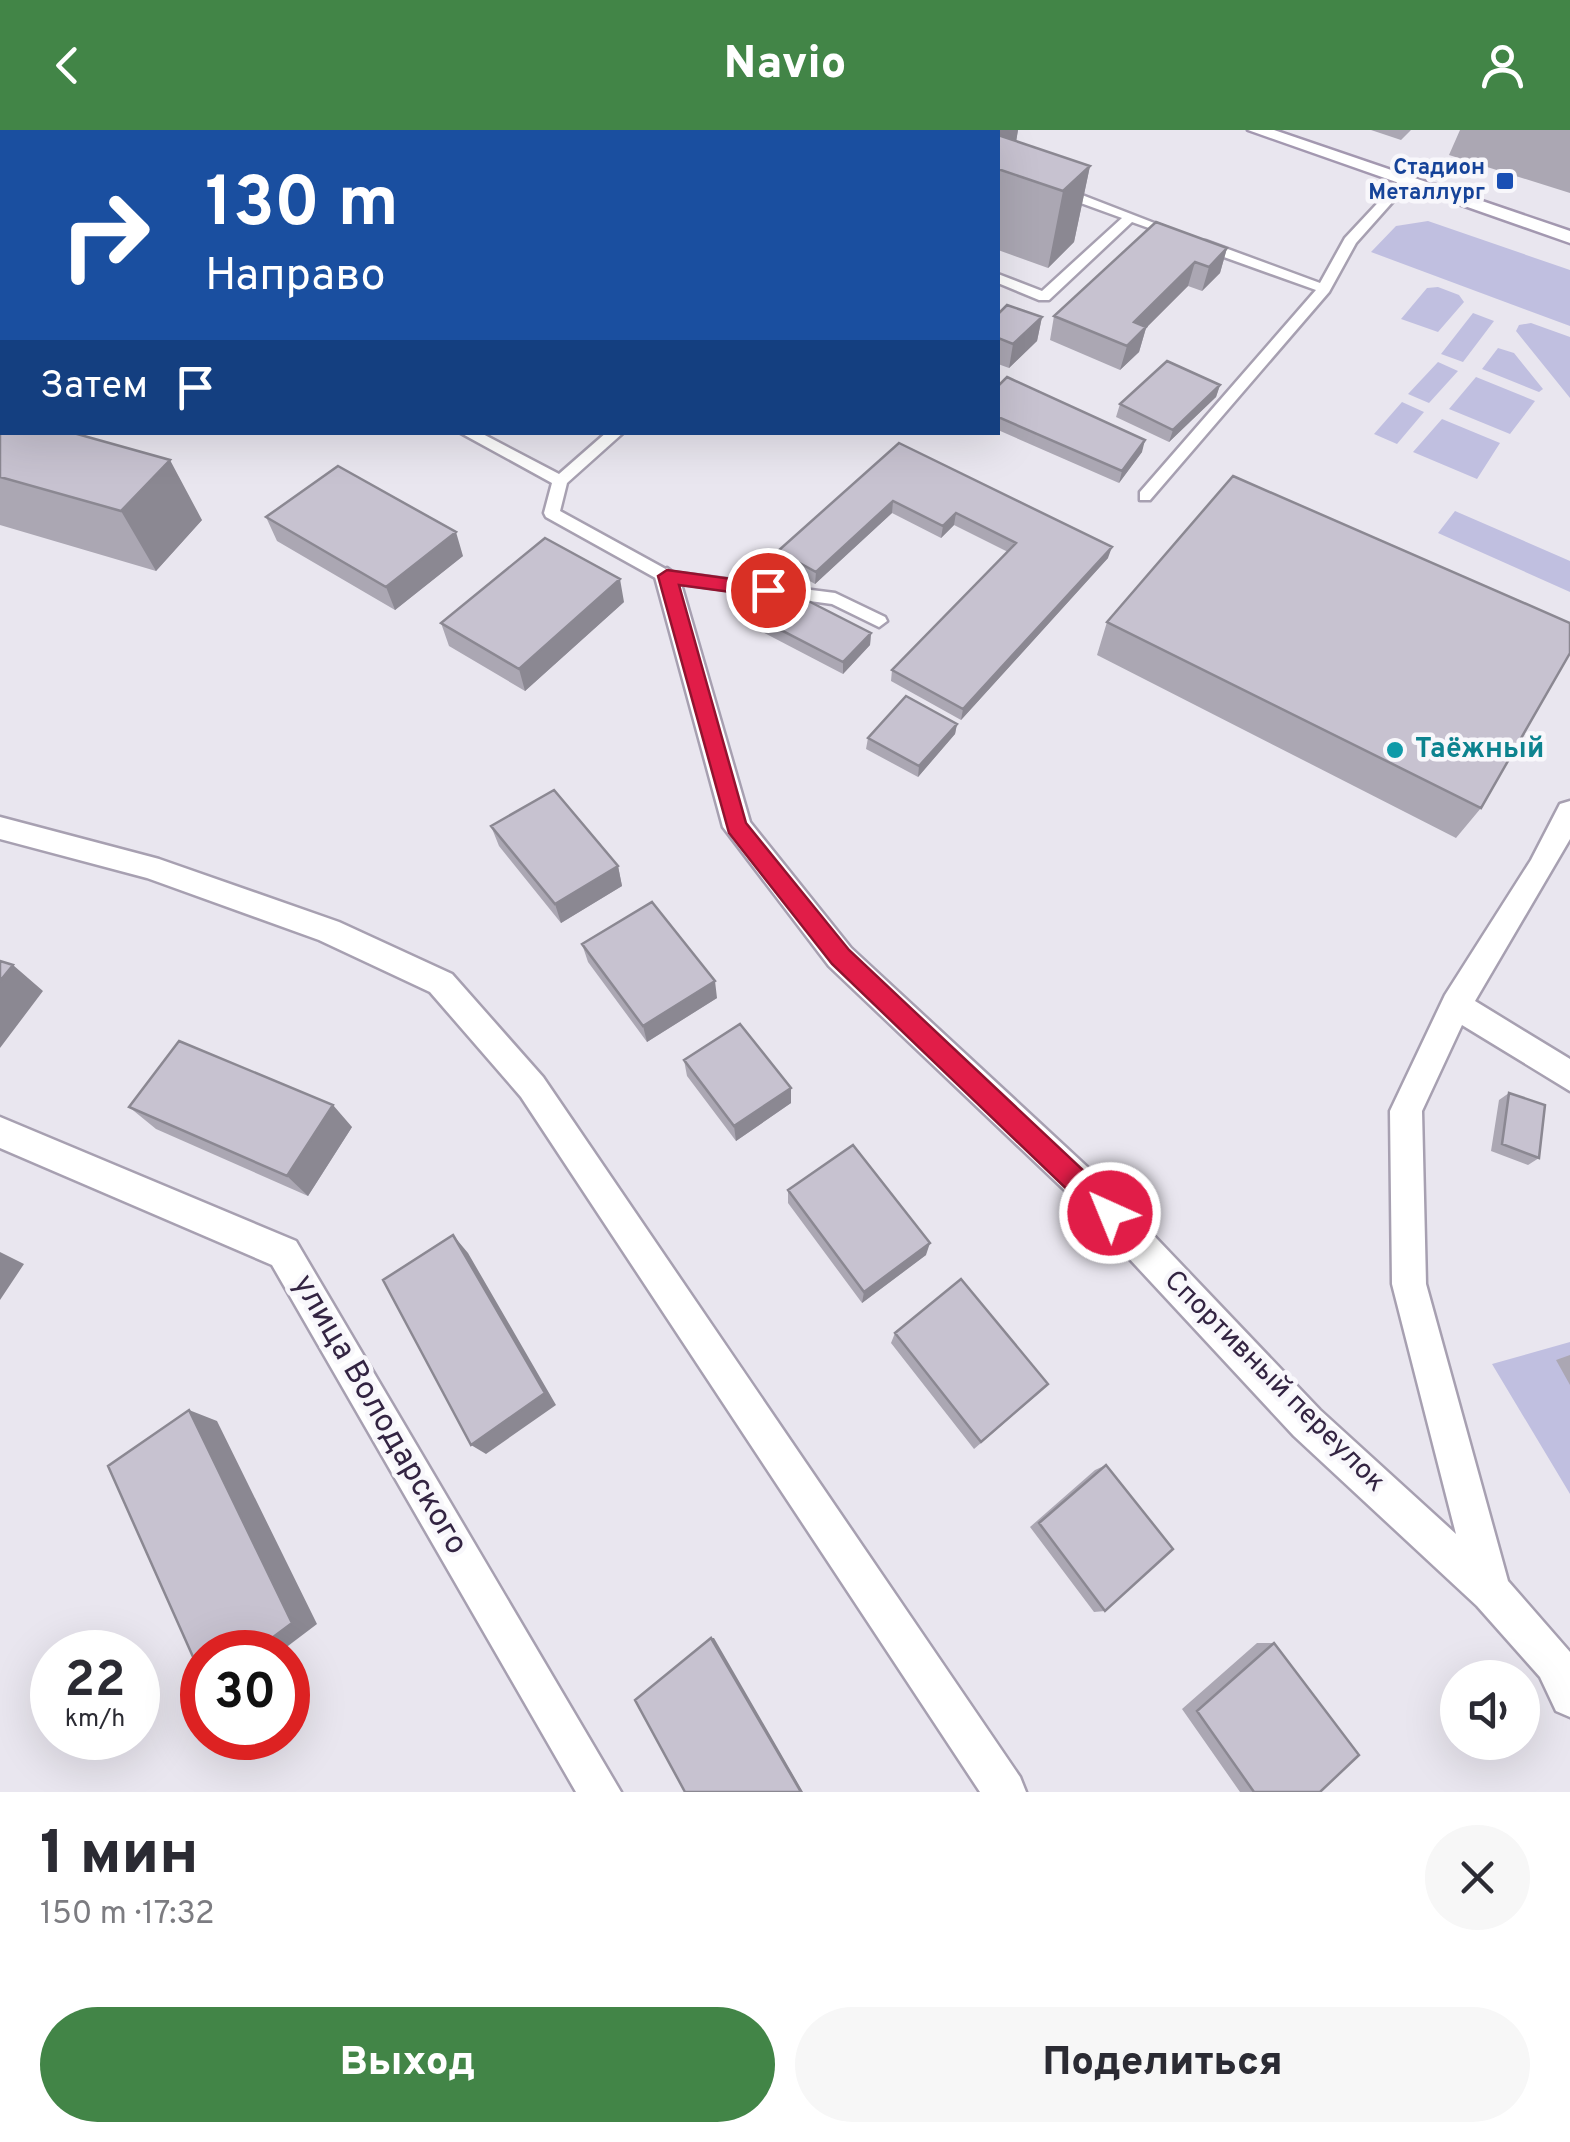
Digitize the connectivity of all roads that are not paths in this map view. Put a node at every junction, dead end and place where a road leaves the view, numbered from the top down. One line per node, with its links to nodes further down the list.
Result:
1 (1257, 130): 2 (street)
2 (1406, 180): 5 (street); 7 (lane)
3 (1047, 186): 4 (lane)
4 (1130, 217): 6 (lane); 7 (lane)
5 (1570, 237)
6 (1000, 279)
7 (1324, 289): 11 (lane)
8 (472, 435): 10 (lane)
9 (614, 435): 10 (lane)
10 (560, 481): 12 (lane)
11 (1145, 496)
12 (667, 576): 13 (lane); 19 (street, Спортивный переулок)
13 (880, 621)
14 (1570, 812): 16 (street)
15 (0, 828): 22 (street)
16 (1456, 1004): 17 (street); 19 (street)
17 (1570, 1076)
18 (0, 1132): 21 (street, улица Володарского)
19 (1491, 1592): 20 (street, Спортивный переулок)
20 (1570, 1697)
21 (600, 1792)
22 (1004, 1792)

